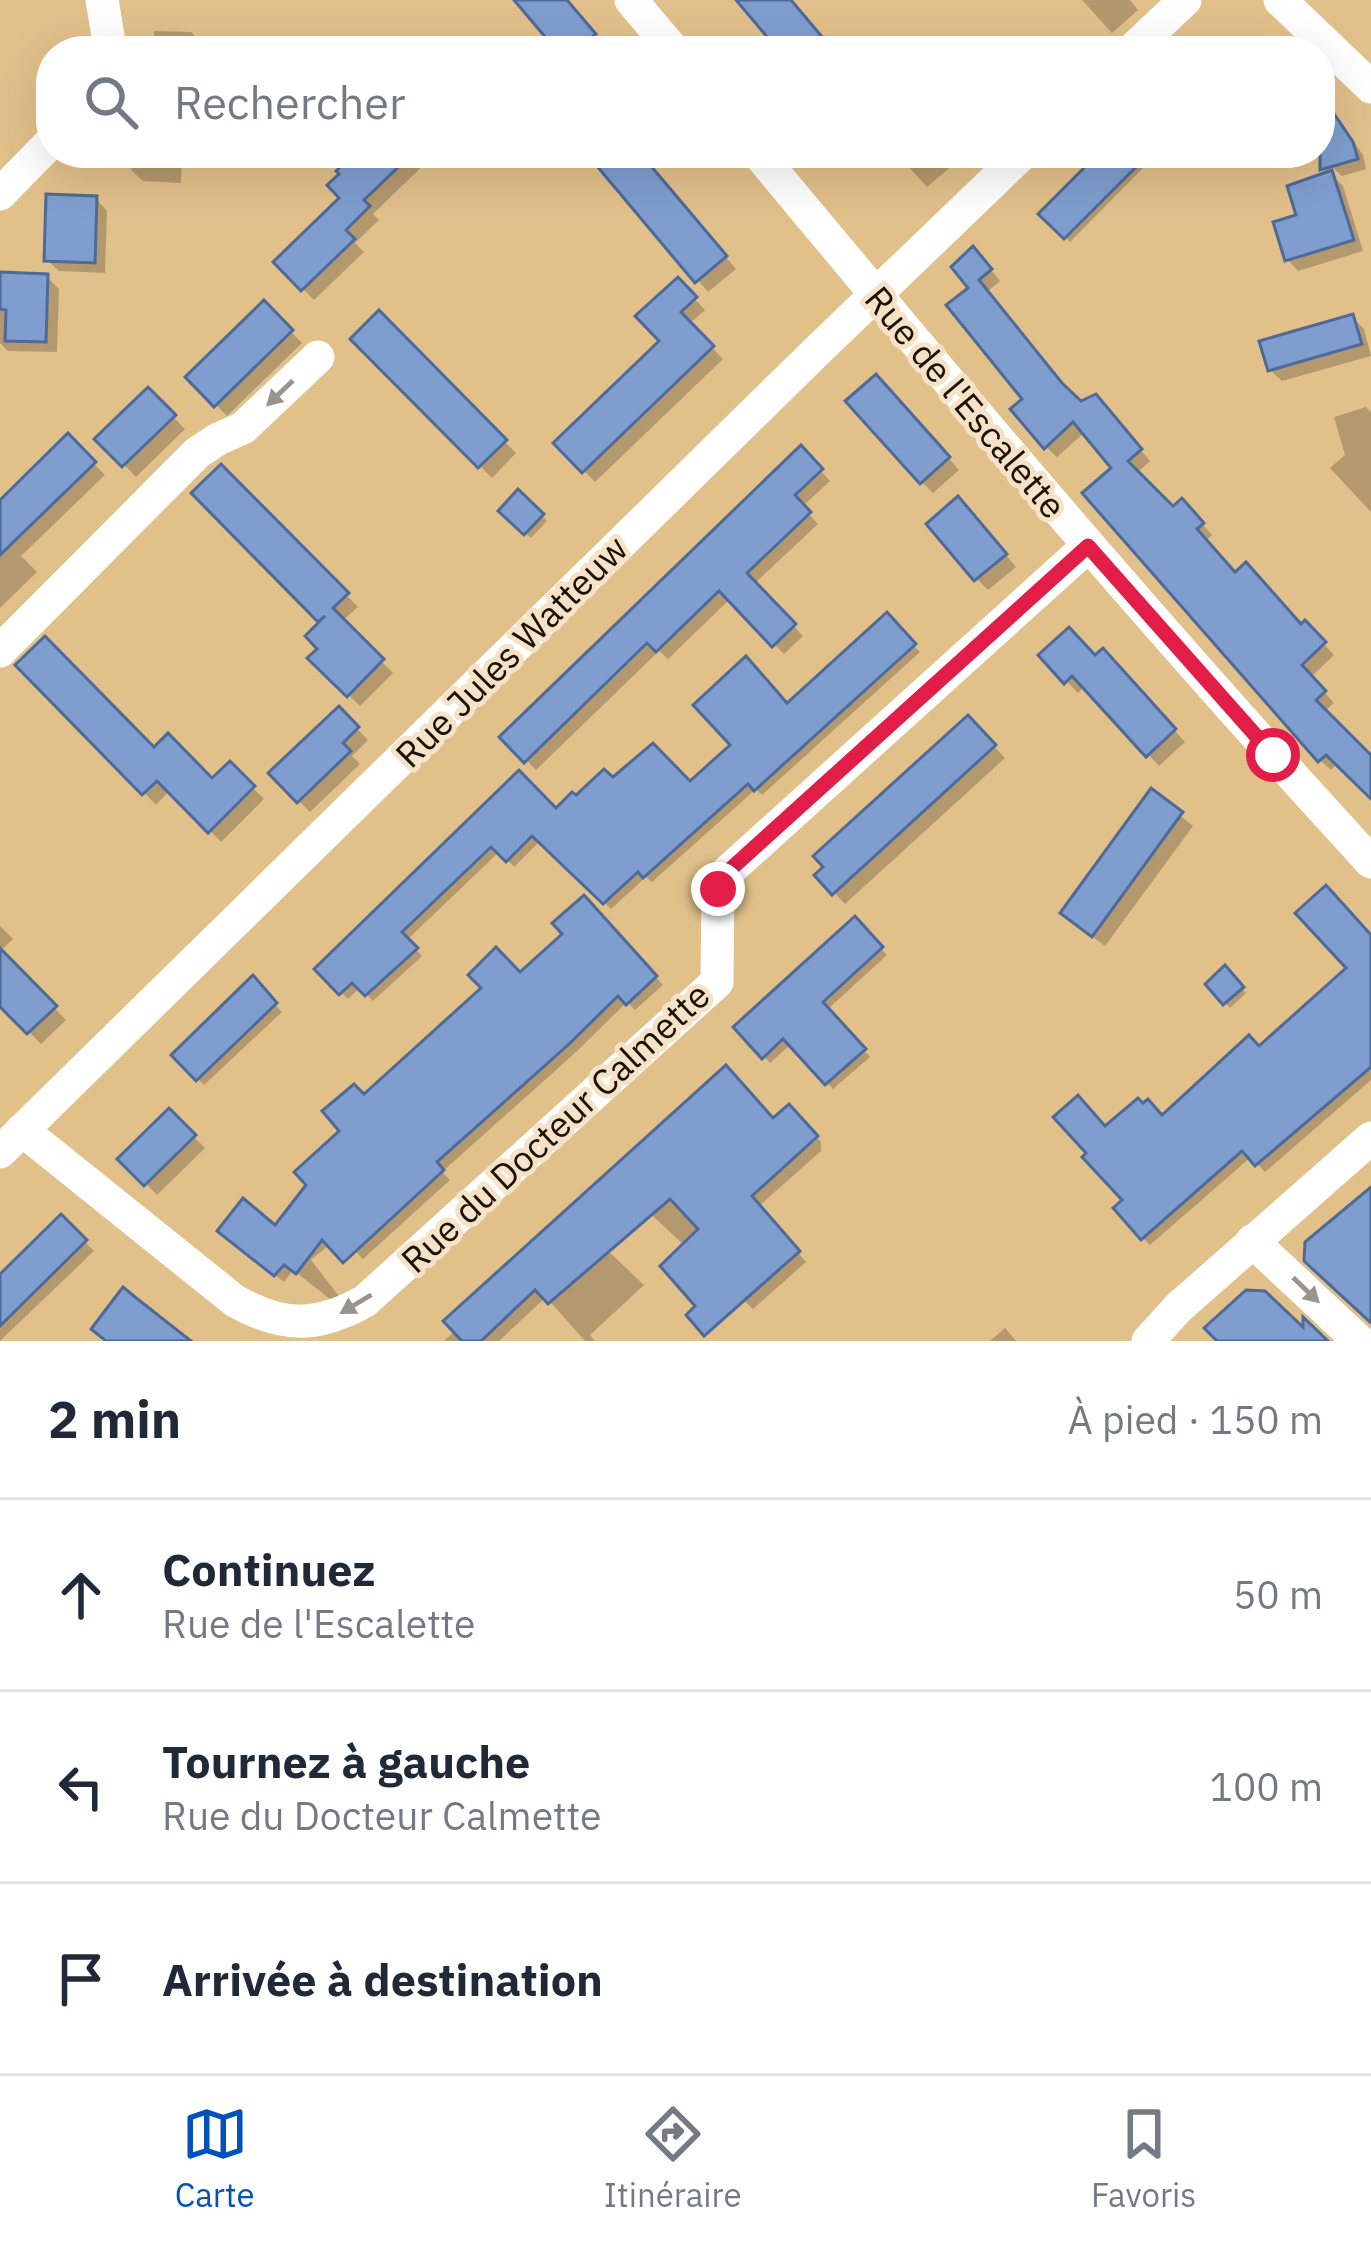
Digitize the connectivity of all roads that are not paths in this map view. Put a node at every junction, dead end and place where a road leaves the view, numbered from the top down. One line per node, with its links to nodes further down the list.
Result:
1 (102, 0): 5 (street)
2 (632, 0): 6 (street)
3 (1185, 0): 7 (street)
4 (1280, 0): 8 (street)
5 (108, 36)
6 (662, 36)
7 (1147, 36)
8 (1318, 36)
9 (1335, 53): 10 (street)
10 (1371, 87)
11 (36, 157): 14 (street)
12 (770, 168): 15 (street, Rue de l'Escalette)
13 (1007, 168): 15 (street, Rue Jules Watteuw)
14 (0, 194)
15 (875, 294): 17 (street, Rue de l'Escalette); 21 (street, Rue Jules Watteuw)
16 (318, 357): 18 (street, one-way to 18)
17 (1088, 546): 19 (street, Rue de l'Escalette); 23 (street, Rue du Docteur Calmette, one-way to 23)
18 (0, 652)
19 (1371, 862)
20 (1371, 1138): 22 (street)
21 (11, 1141): 23 (street, Rue du Docteur Calmette)
22 (1252, 1241): 24 (street); 25 (street, one-way to 25)
23 (307, 1332)
24 (1148, 1341)
25 (1359, 1341)

